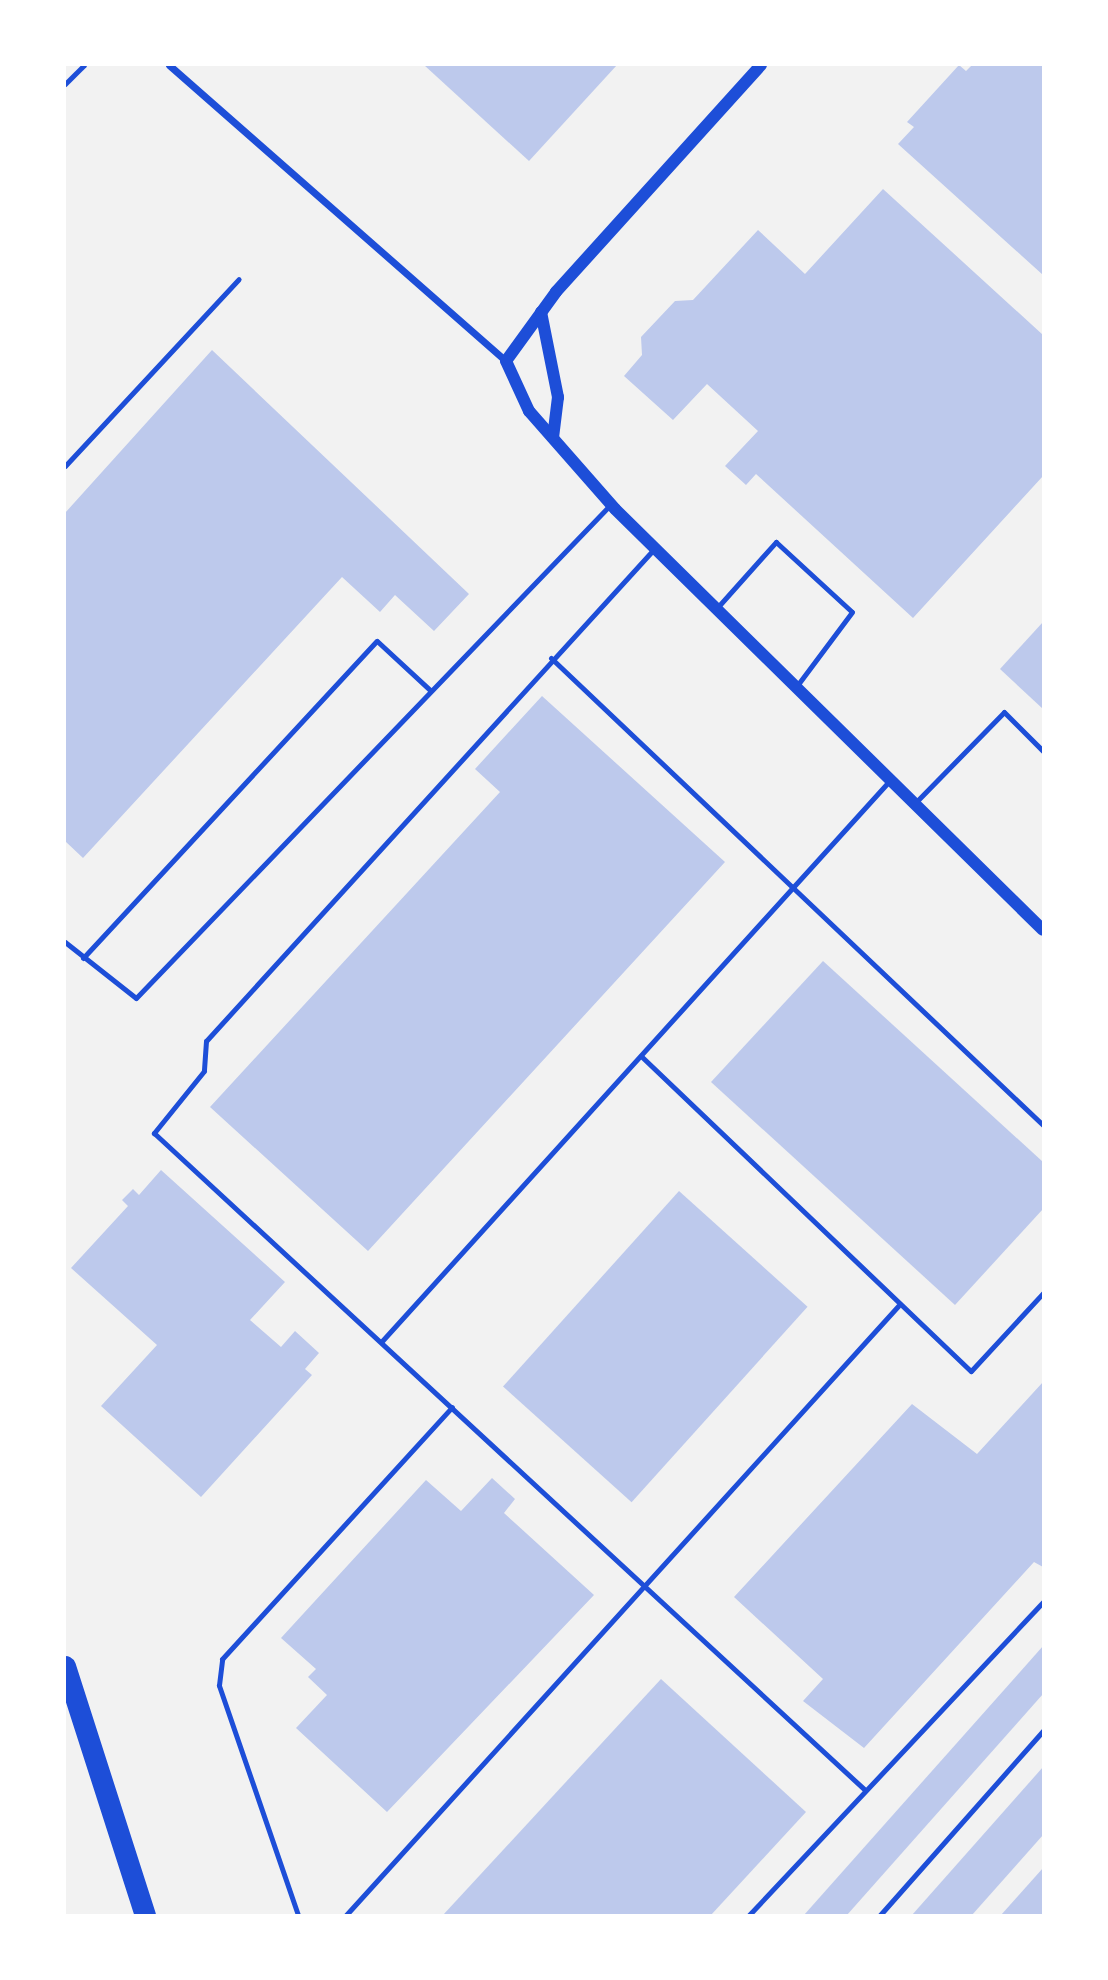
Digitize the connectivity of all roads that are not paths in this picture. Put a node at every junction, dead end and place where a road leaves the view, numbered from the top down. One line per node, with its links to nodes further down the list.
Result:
1 (83, 65): 4 (lane)
2 (169, 65): 7 (street)
3 (761, 65): 6 (street)
4 (65, 84)
5 (239, 279): 9 (lane)
6 (541, 312): 7 (street); 8 (street)
7 (506, 361): 8 (street)
8 (553, 438): 10 (street)
9 (65, 466)
10 (611, 504): 11 (street); 15 (lane)
11 (655, 548): 12 (street); 13 (lane)
12 (716, 608): 14 (street); 14 (lane)
13 (551, 658): 19 (lane); 27 (lane)
14 (796, 687): 17 (street)
15 (430, 690): 22 (lane); 22 (lane)
16 (1043, 751): 18 (lane)
17 (891, 779): 18 (street); 19 (lane)
18 (915, 803): 20 (street)
19 (794, 885): 23 (lane); 24 (lane)
20 (1043, 930)
21 (65, 942): 22 (lane)
22 (83, 958)
23 (640, 1056): 26 (lane); 27 (lane)
24 (1043, 1125)
25 (1043, 1293): 26 (lane)
26 (898, 1306): 29 (lane)
27 (382, 1341): 28 (lane)
28 (452, 1407): 29 (lane); 35 (lane)
29 (644, 1587): 33 (lane); 36 (lane)
30 (1043, 1602): 33 (lane)
31 (65, 1666): 34 (highway)
32 (1043, 1731): 38 (lane)
33 (865, 1790): 37 (lane)
34 (145, 1915)
35 (298, 1915)
36 (346, 1915)
37 (749, 1915)
38 (880, 1915)

